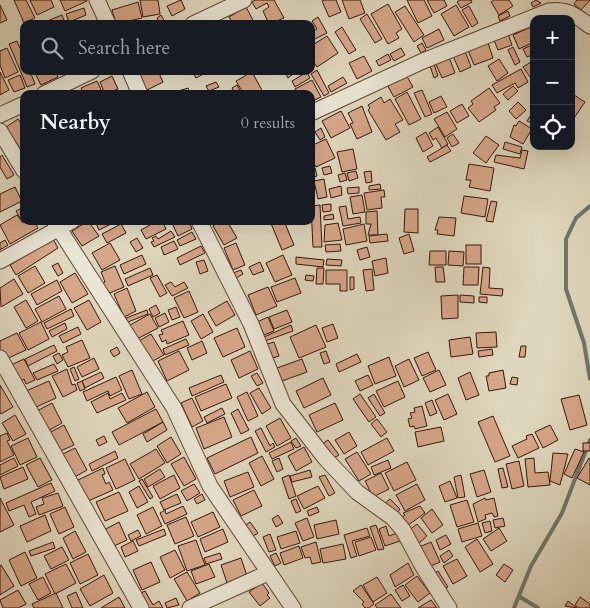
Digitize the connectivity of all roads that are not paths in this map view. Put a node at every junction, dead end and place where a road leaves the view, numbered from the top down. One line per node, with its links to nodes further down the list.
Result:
1 (97, 0): 3 (street)
2 (244, 0): 4 (street)
3 (106, 20)
4 (202, 20)
5 (590, 26): 11 (street)
6 (84, 75): 8 (street)
7 (132, 75): 9 (street)
8 (52, 90)
9 (138, 90)
10 (20, 106): 12 (street)
11 (315, 111)
12 (0, 115)
13 (0, 131): 14 (street)
14 (20, 164)
15 (56, 225): 17 (street); 19 (street)
16 (201, 225): 23 (street)
17 (0, 261)
18 (0, 358): 20 (street)
19 (268, 574): 21 (street); 22 (street)
20 (141, 608)
21 (190, 608)
22 (293, 608)
23 (449, 608)

